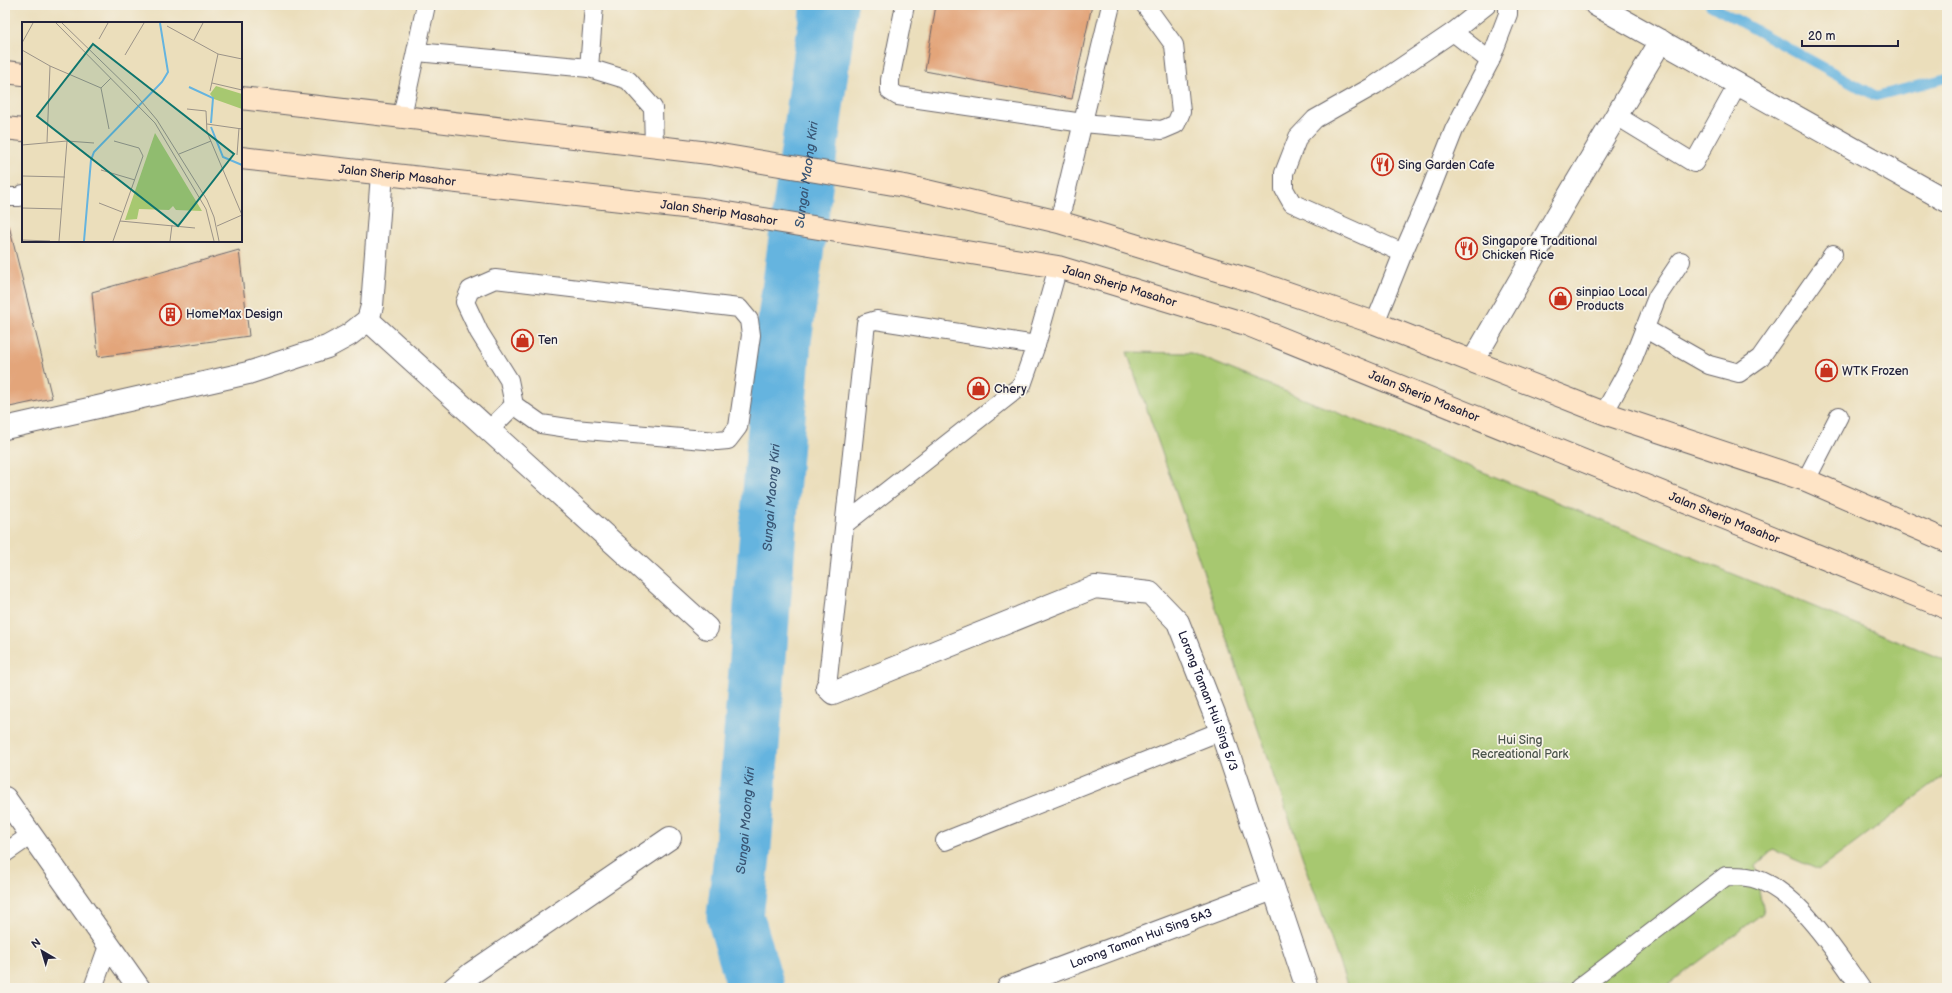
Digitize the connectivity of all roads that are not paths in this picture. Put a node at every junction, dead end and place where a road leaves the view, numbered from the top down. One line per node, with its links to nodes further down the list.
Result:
1 (426, 5): 11 (lane)
2 (594, 5): 13 (lane)
3 (905, 5): 20 (lane)
4 (1111, 5): 20 (lane)
5 (1145, 5): 20 (lane)
6 (1487, 5): 9 (lane)
7 (1508, 5): 12 (lane)
8 (1596, 5): 10 (street)
9 (1453, 32): 12 (lane); 30 (lane)
10 (1661, 41): 16 (street); 19 (street)
11 (417, 52): 13 (lane); 18 (lane)
12 (1490, 61): 30 (lane)
13 (589, 68): 23 (lane)
14 (5, 72): 15 (main road)
15 (22, 74)
16 (1738, 84): 19 (lane); 28 (street)
17 (242, 98): 18 (main road)
18 (402, 116): 23 (main road)
19 (1617, 116): 38 (street)
20 (1083, 123): 29 (lane)
21 (5, 128): 22 (main road)
22 (22, 130)
23 (654, 146): 29 (main road)
24 (242, 158): 25 (main road, Jalan Sherip Masahor)
25 (382, 174): 33 (main road, Jalan Sherip Masahor); 34 (street)
26 (22, 195): 27 (lane)
27 (5, 197)
28 (1947, 201)
29 (1059, 222): 35 (main road)
30 (1403, 253): 35 (lane)
31 (1833, 254): 36 (lane)
32 (1681, 261): 36 (lane)
33 (1058, 267): 37 (lane); 47 (main road, Jalan Sherip Masahor)
34 (368, 320): 42 (street); 43 (street)
35 (1375, 323): 38 (main road)
36 (1644, 328): 40 (lane)
37 (1036, 345): 45 (lane); 45 (lane)
38 (1473, 361): 40 (main road)
39 (514, 405): 39 (lane); 43 (lane)
40 (1604, 413): 44 (main road)
41 (1839, 416): 44 (lane)
42 (5, 428)
43 (489, 430): 48 (street)
44 (1806, 480): 46 (main road)
45 (844, 524): 49 (lane)
46 (1947, 541)
47 (1947, 608)
48 (707, 628)
49 (827, 687): 50 (street, Lorong Taman Hui Sing 5/3)
50 (1221, 731): 54 (lane); 56 (street, Lorong Taman Hui Sing 5/3)
51 (5, 798): 52 (street)
52 (31, 835): 55 (lane); 57 (street)
53 (670, 838): 60 (street)
54 (945, 841)
55 (5, 853)
56 (1273, 889): 61 (street, Lorong Taman Hui Sing 5A3); 62 (street, Lorong Taman Hui Sing 5/3)
57 (108, 946): 58 (lane); 59 (street)
58 (93, 988)
59 (139, 988)
60 (454, 988)
61 (1008, 988)
62 (1307, 988)
63 (1579, 988): 64 (lane)
64 (1861, 988)

